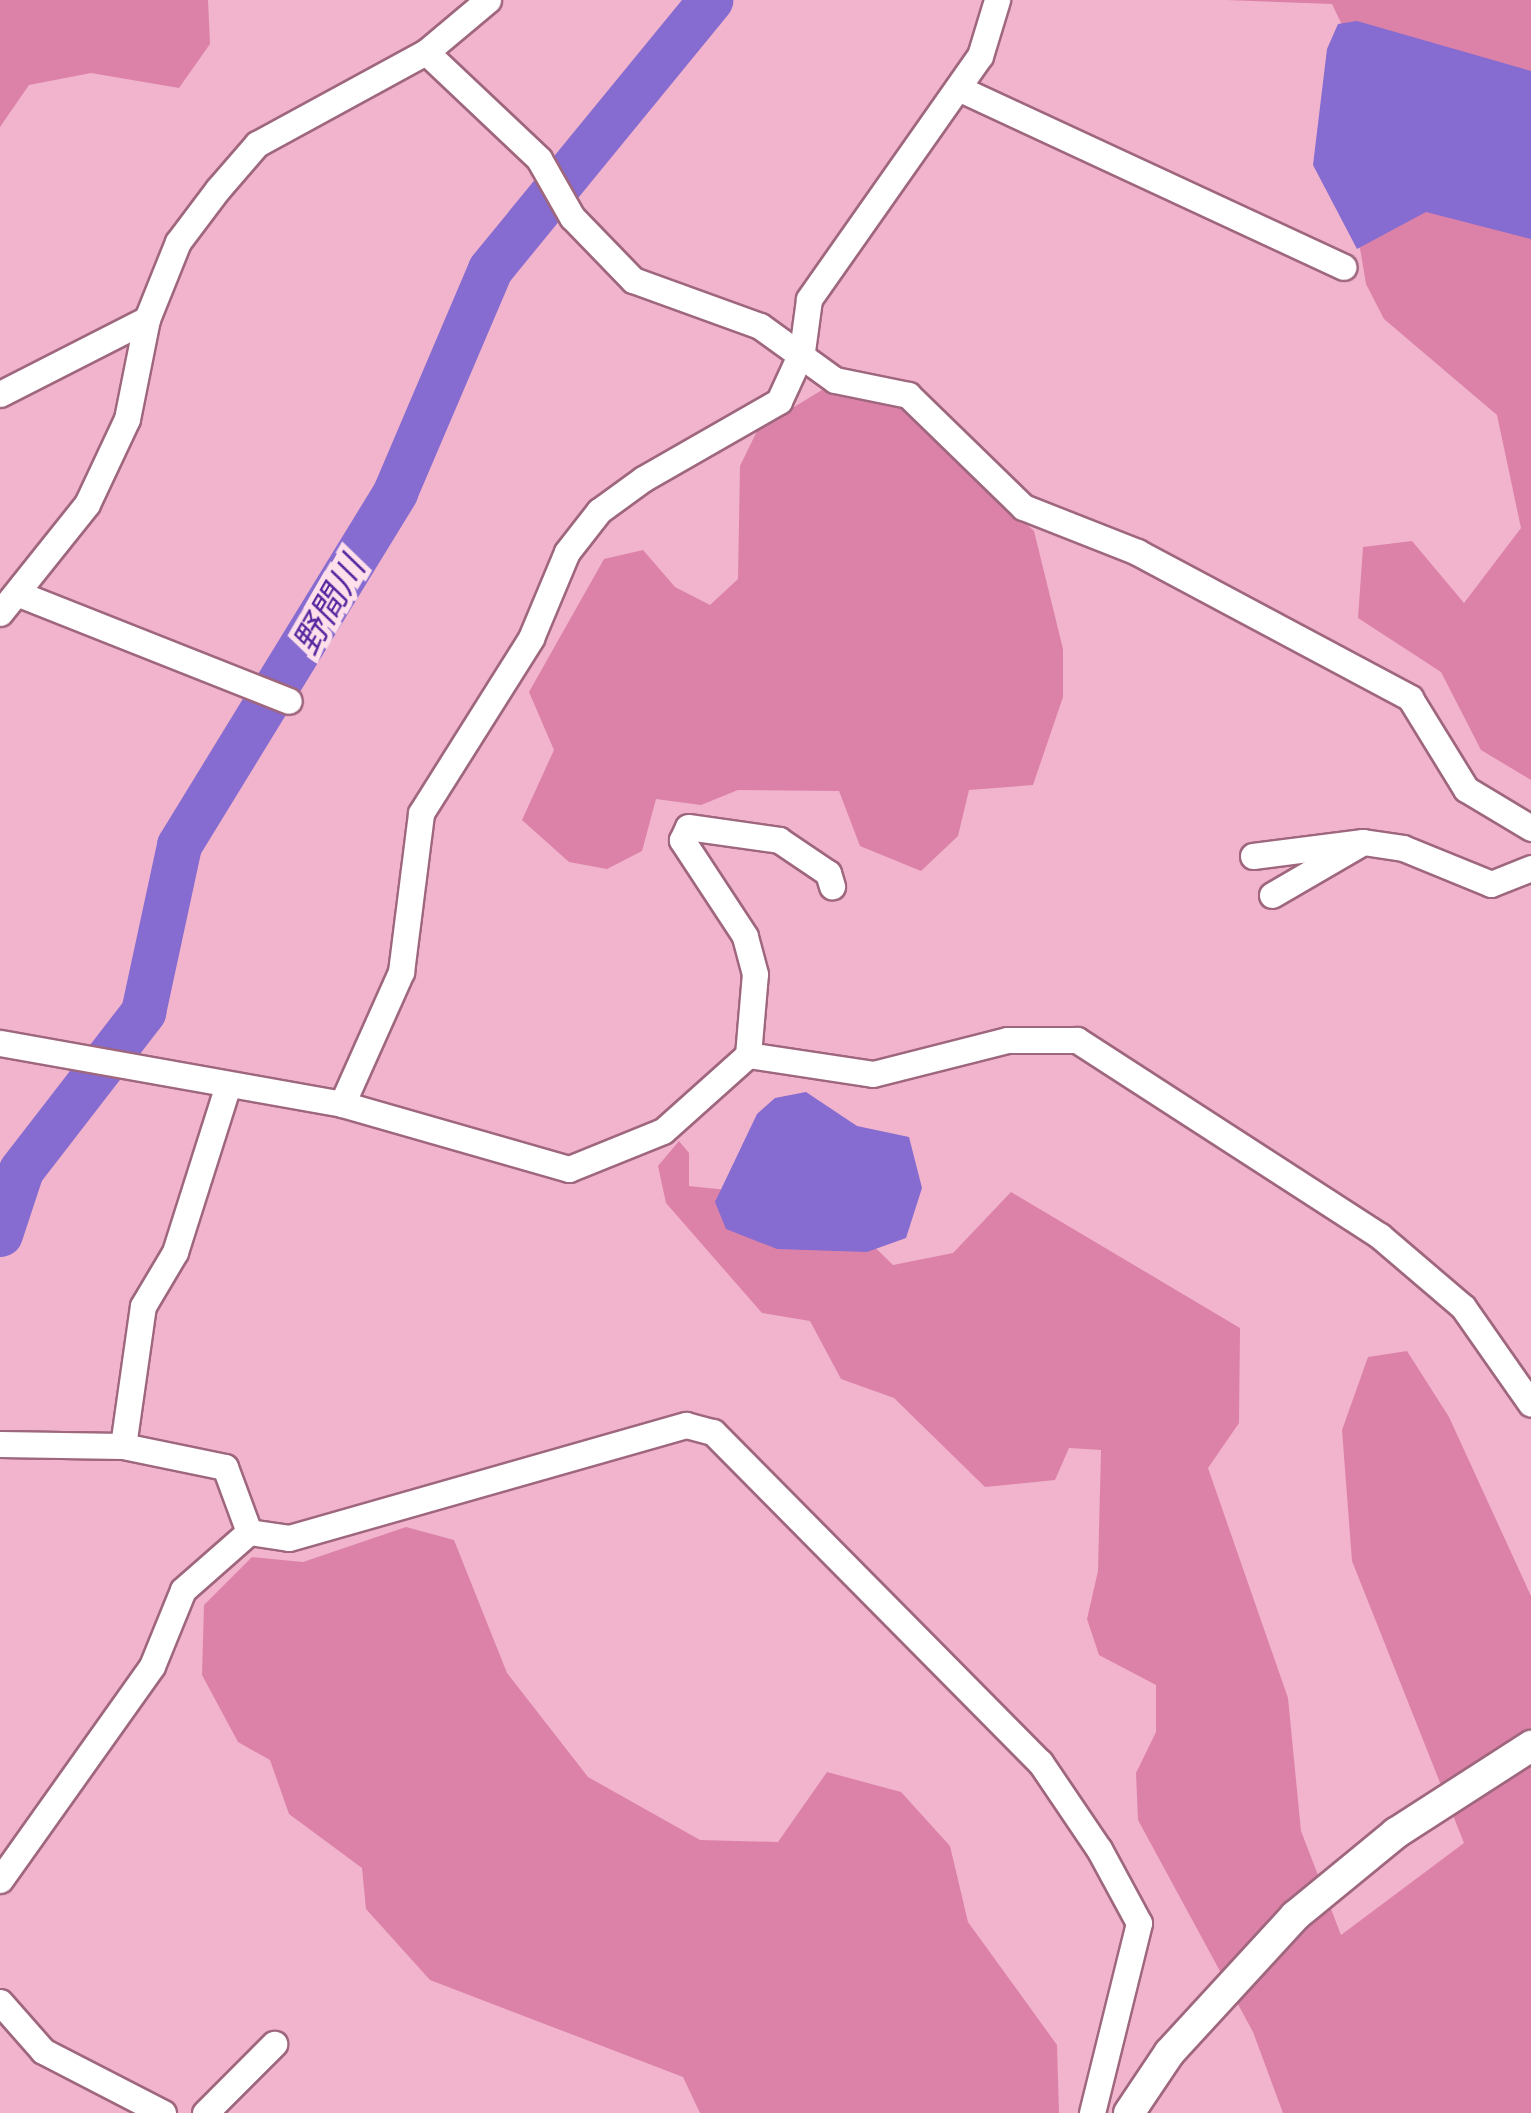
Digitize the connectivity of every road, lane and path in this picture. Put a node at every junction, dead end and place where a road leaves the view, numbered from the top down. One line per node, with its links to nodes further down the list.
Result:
1 (488, 0): 3 (street)
2 (997, 0): 4 (street)
3 (426, 52): 6 (street); 7 (street)
4 (958, 88): 5 (street); 7 (street)
5 (1343, 266)
6 (147, 320): 8 (street); 9 (street)
7 (802, 351): 12 (street); 21 (street)
8 (0, 394)
9 (20, 594): 10 (street); 11 (street)
10 (0, 613)
11 (290, 701)
12 (1531, 828)
13 (1362, 842): 14 (street); 15 (street); 17 (street)
14 (1253, 856)
15 (1531, 868)
16 (832, 886): 19 (street)
17 (1272, 895)
18 (0, 1044): 20 (street)
19 (748, 1054): 21 (street); 22 (street)
20 (228, 1086): 21 (street); 24 (street)
21 (342, 1104)
22 (1531, 1404)
23 (0, 1444): 24 (street)
24 (122, 1446): 25 (street)
25 (248, 1532): 27 (street); 32 (street)
26 (1531, 1746): 33 (street)
27 (0, 1880)
28 (0, 2002): 30 (street)
29 (274, 2044): 31 (street)
30 (163, 2113)
31 (205, 2113)
32 (1092, 2113)
33 (1129, 2113)

